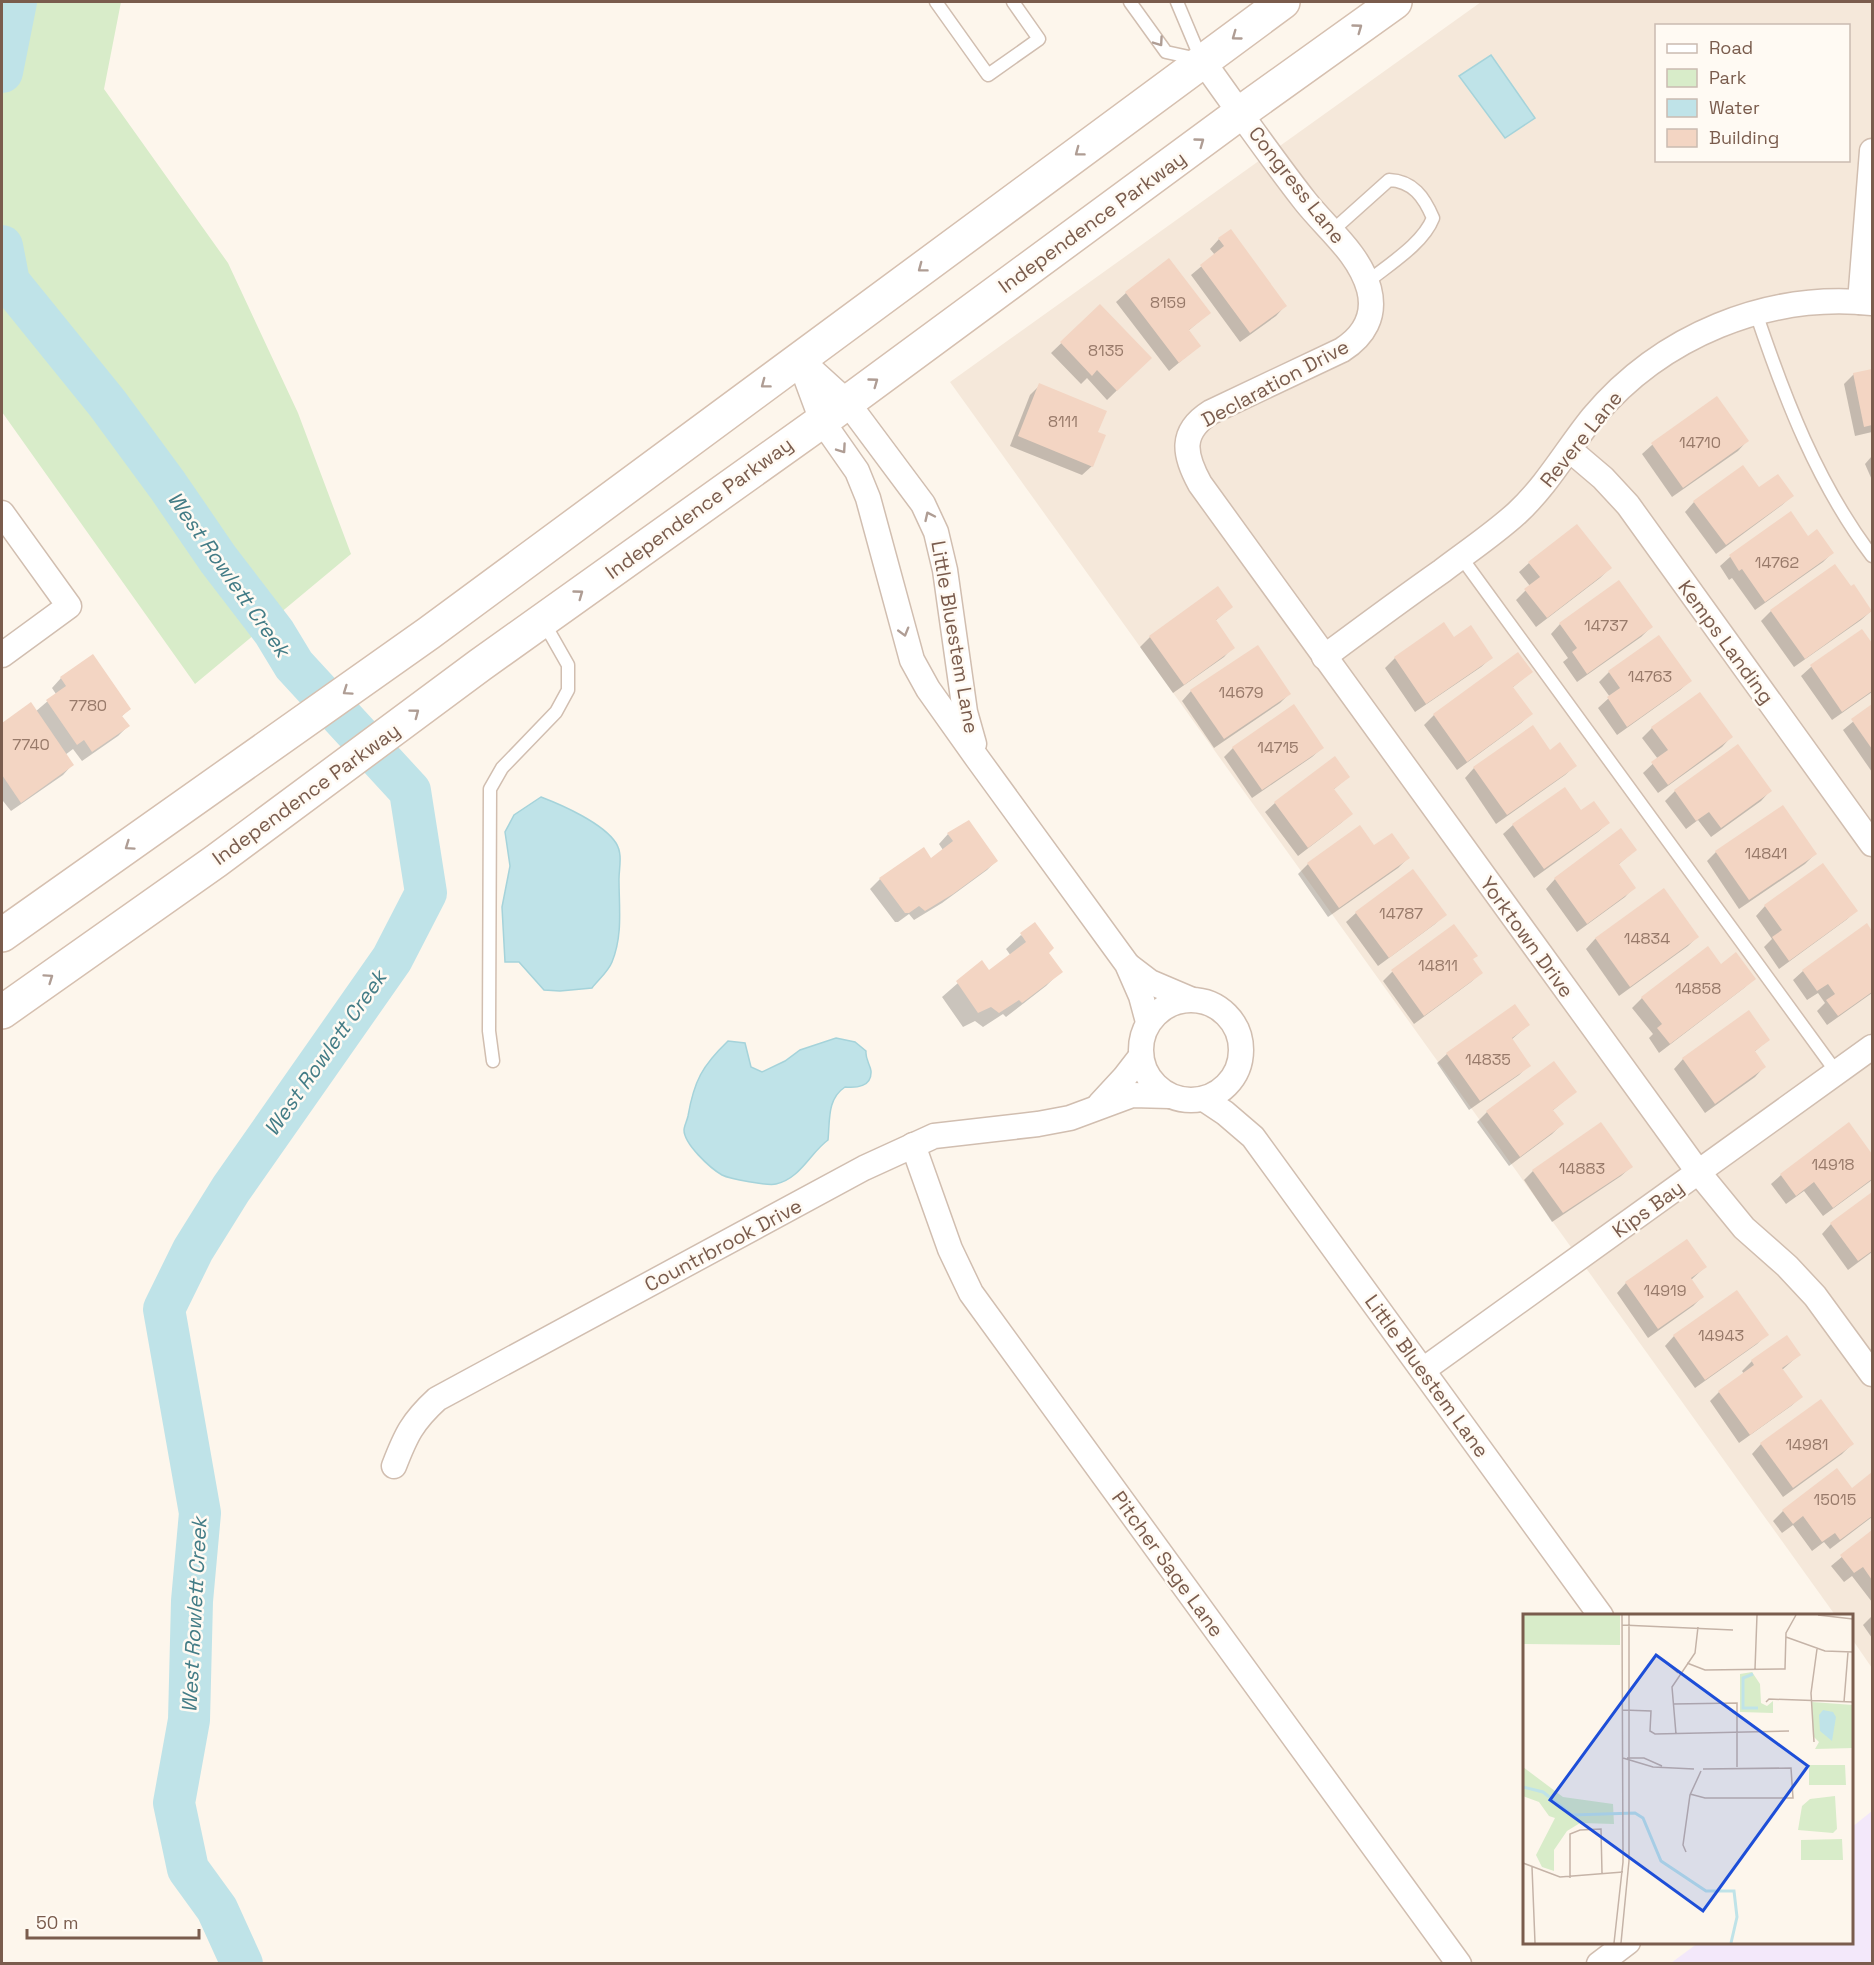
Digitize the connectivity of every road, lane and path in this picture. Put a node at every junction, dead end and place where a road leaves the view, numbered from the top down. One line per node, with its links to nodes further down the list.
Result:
1 (936, 2): 2 (lane)
2 (1013, 2)
3 (1130, 2): 7 (lane, one-way to 7)
4 (1177, 2): 7 (lane)
5 (1283, 2): 7 (main road, one-way to 7)
6 (1395, 2): 8 (main road, Independence Parkway, one-way to 6)
7 (1202, 60): 8 (street, Congress Lane); 15 (main road, one-way to 15)
8 (1240, 112): 10 (street, Congress Lane); 16 (main road, Independence Parkway, one-way to 8)
9 (1872, 151): 12 (street)
10 (1332, 231): 11 (street, Congress Lane); 11 (lane)
11 (1366, 283): 14 (street, Congress Lane)
12 (1866, 303): 13 (street, Revere Lane)
13 (1756, 312): 17 (street, Revere Lane); 20 (lane)
14 (1371, 319): 18 (street, Declaration Drive)
15 (799, 359): 16 (street, Little Bluestem Lane); 27 (main road, one-way to 27)
16 (835, 411): 22 (main road, Independence Parkway, one-way to 16); 25 (street, Little Bluestem Lane, one-way to 25); 25 (street, Little Bluestem Lane, one-way to 16)
17 (1570, 450): 21 (street, Revere Lane); 26 (street, Kemps Landing)
18 (1200, 484): 24 (street, Yorktown Drive)
19 (2, 513): 23 (street)
20 (1872, 556)
21 (1461, 557): 24 (street, Revere Lane); 36 (lane)
22 (543, 620): 30 (main road, Independence Parkway, one-way to 22); 34 (lane)
23 (2, 655)
24 (1324, 657): 42 (street, Yorktown Drive)
25 (977, 758): 28 (street, Little Bluestem Lane)
26 (1872, 844)
27 (2, 935)
28 (1127, 964): 29 (street, Little Bluestem Lane); 31 (street, Little Bluestem Lane)
29 (1190, 999): 31 (street); 35 (street)
30 (2, 1012)
31 (1148, 1022): 33 (street)
32 (1872, 1047): 36 (street, Kips Bay)
33 (1141, 1056): 37 (street); 39 (street, Countrbrook Drive)
34 (493, 1061)
35 (1239, 1066): 38 (street); 40 (street, Little Bluestem Lane)
36 (1837, 1073): 42 (street, Kips Bay)
37 (1170, 1096): 38 (street); 39 (street, Countrbrook Drive)
38 (1204, 1099): 40 (street, Little Bluestem Lane)
39 (1099, 1106): 41 (street, Countrbrook Drive)
40 (1253, 1137): 43 (street, Little Bluestem Lane)
41 (913, 1145): 45 (street, Countrbrook Drive); 48 (street, Pitcher Sage Lane)
42 (1699, 1173): 43 (street, Kips Bay); 44 (street, Yorktown Drive)
43 (1423, 1370): 46 (street, Little Bluestem Lane)
44 (1872, 1374)
45 (394, 1466)
46 (1600, 1614)
47 (1626, 1944): 49 (street)
48 (1459, 1964)
49 (1599, 1964)

